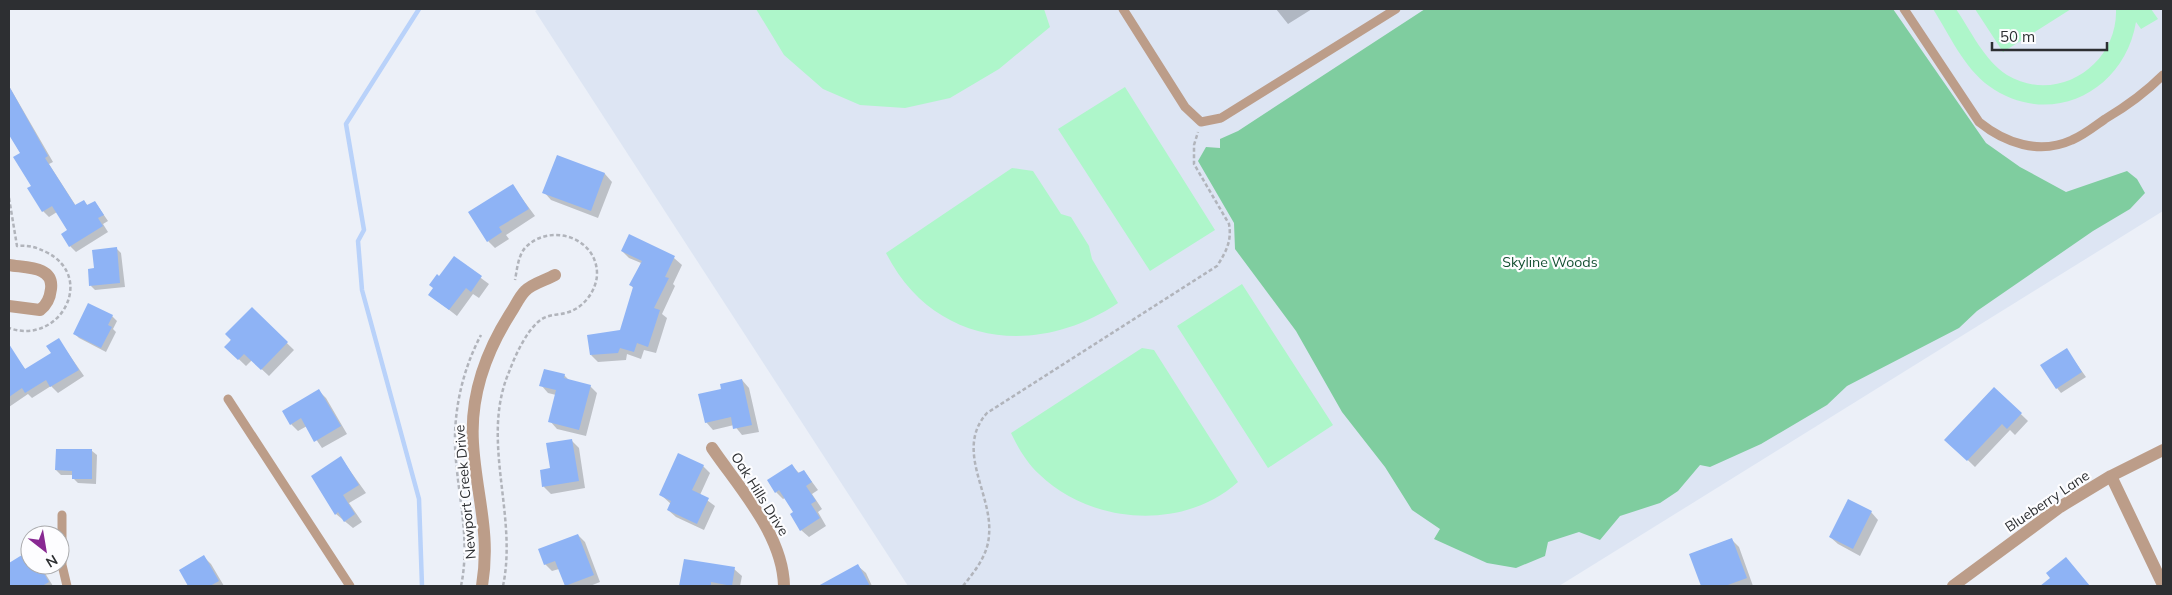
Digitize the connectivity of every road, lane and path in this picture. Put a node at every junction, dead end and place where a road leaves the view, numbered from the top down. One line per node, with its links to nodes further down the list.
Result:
1 (1123, 9): 5 (lane)
2 (1396, 9): 5 (lane)
3 (1904, 9): 4 (lane)
4 (2163, 75)
5 (1202, 122): 23 (path)
6 (9, 265): 9 (street)
7 (555, 275): 20 (street, Newport Creek Drive)
8 (514, 284): 21 (path)
9 (9, 306)
10 (481, 335): 19 (path)
11 (228, 399): 18 (lane)
12 (712, 448): 22 (street, Oak Hills Drive)
13 (2163, 450): 14 (street, Blueberry Lane)
14 (2110, 476): 16 (street); 24 (street, Blueberry Lane)
15 (62, 515): 17 (lane)
16 (2163, 585)
17 (67, 586)
18 (350, 586)
19 (461, 586)
20 (482, 586)
21 (503, 586)
22 (784, 586)
23 (963, 586)
24 (1953, 586)

